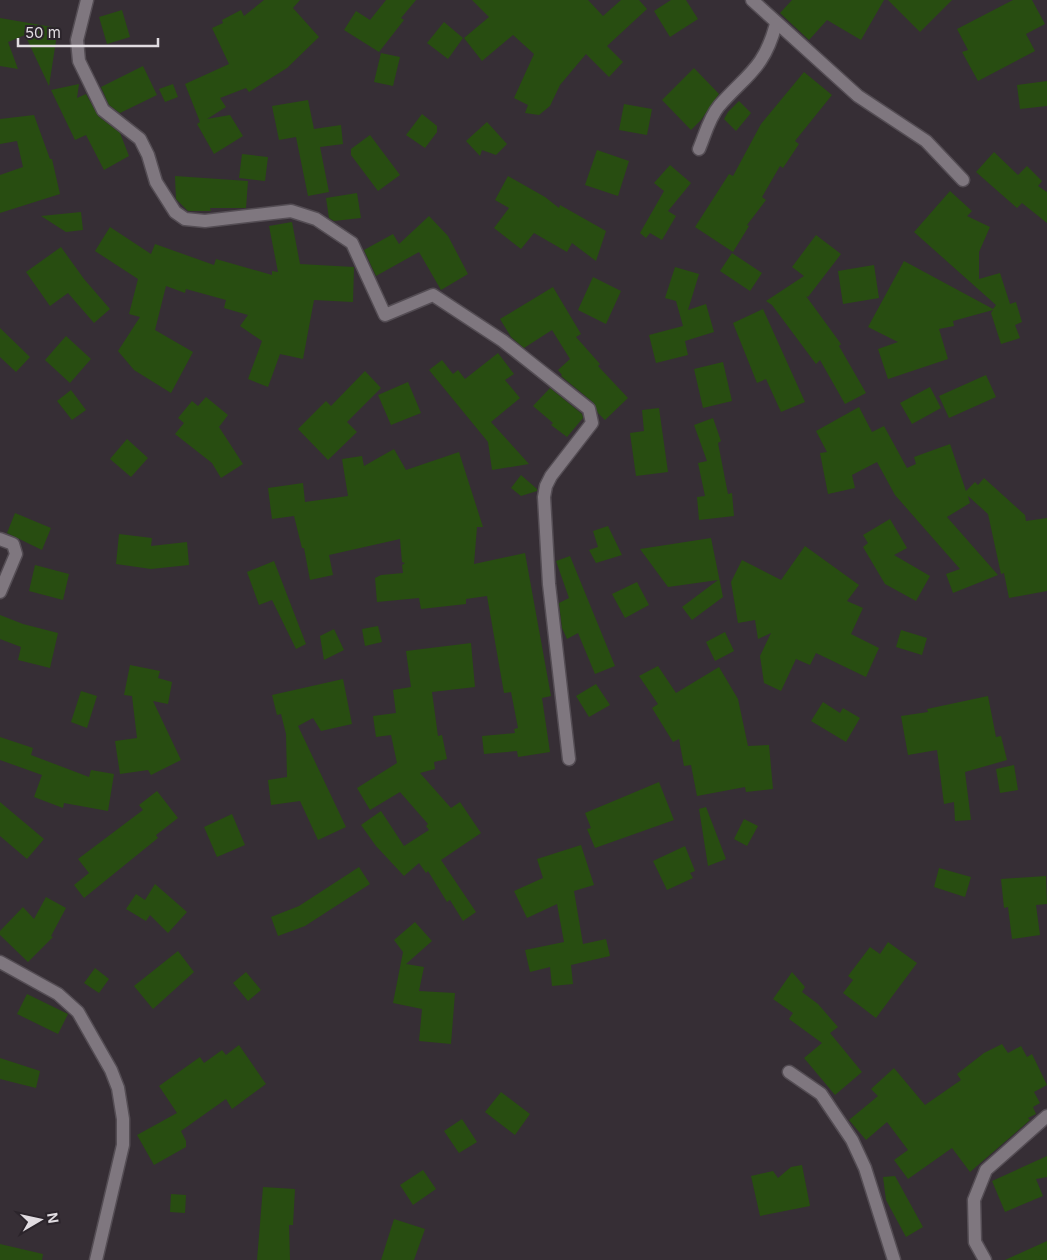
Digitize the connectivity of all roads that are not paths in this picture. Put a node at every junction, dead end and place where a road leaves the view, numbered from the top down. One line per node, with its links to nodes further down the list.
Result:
1 (87, 0): 8 (street)
2 (752, 0): 3 (street)
3 (776, 24): 4 (street); 5 (street)
4 (698, 149)
5 (963, 180)
6 (0, 539): 7 (street)
7 (0, 592)
8 (569, 759)
9 (0, 962): 12 (street)
10 (789, 1072): 13 (street)
11 (1047, 1116): 14 (street)
12 (96, 1260)
13 (894, 1260)
14 (985, 1260)

